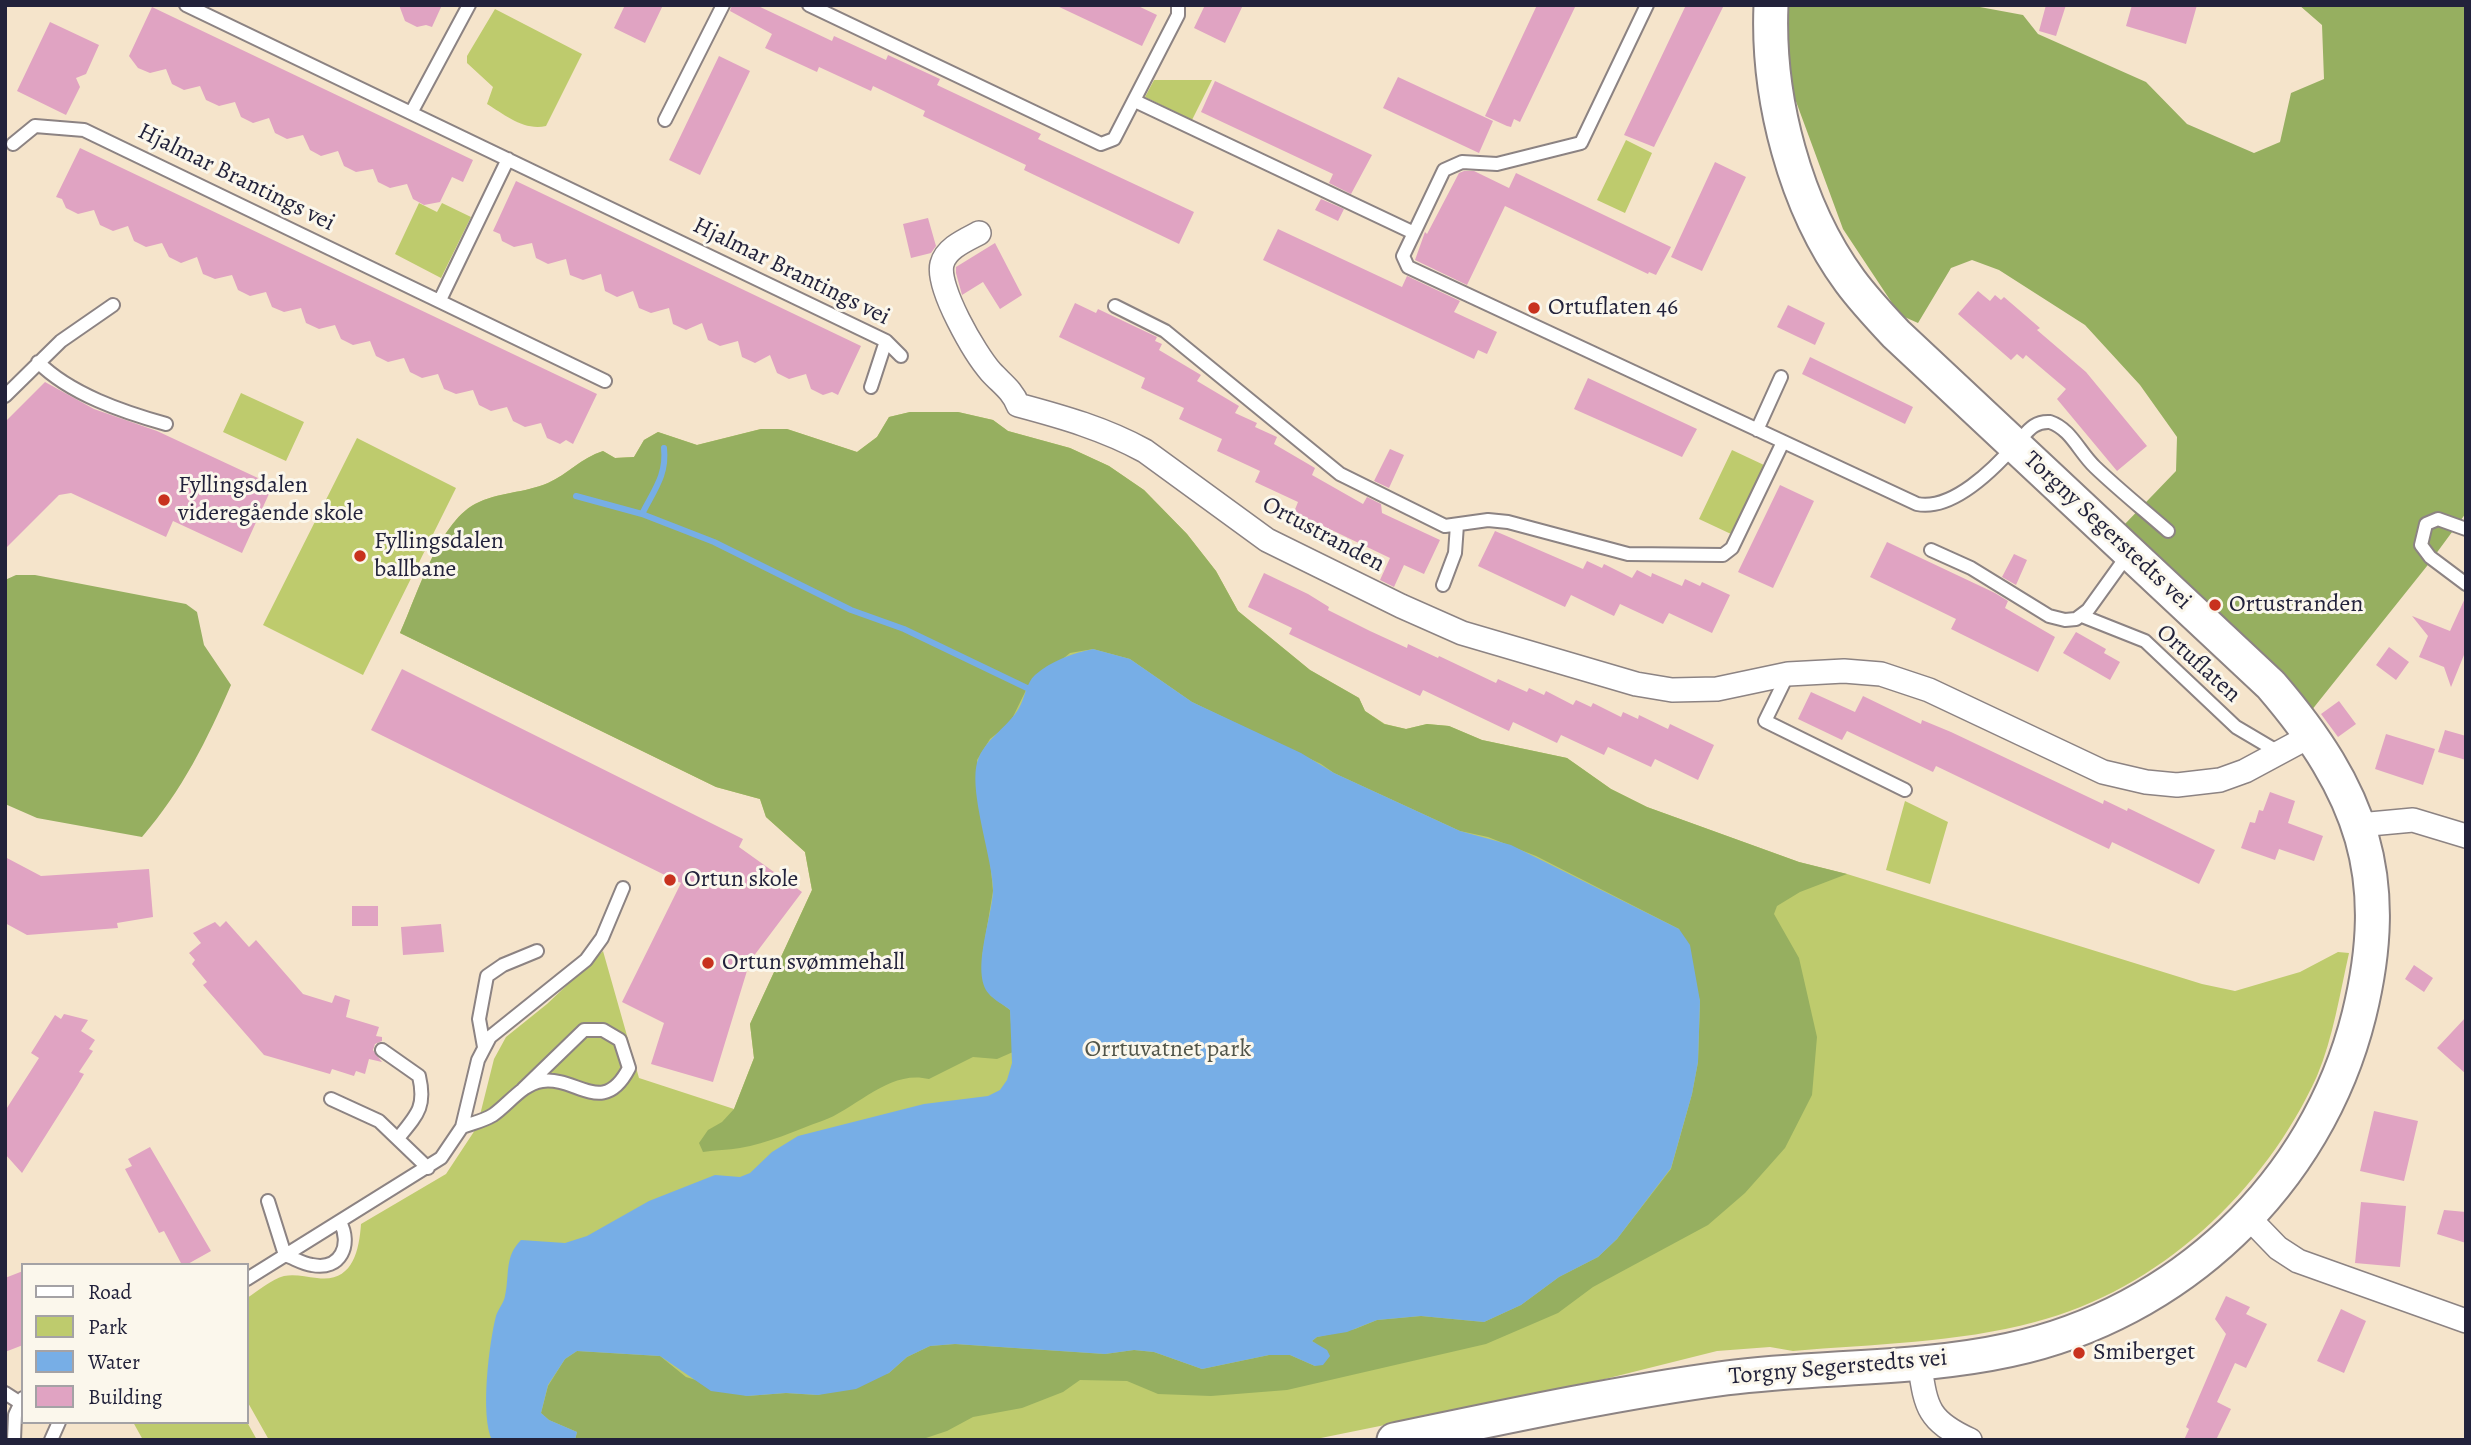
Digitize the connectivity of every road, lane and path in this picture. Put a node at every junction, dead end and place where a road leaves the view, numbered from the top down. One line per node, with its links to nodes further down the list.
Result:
1 (186, 5): 9 (lane, Hjalmar Brantings vei)
2 (469, 5): 9 (lane)
3 (723, 5): 10 (lane)
4 (808, 5): 8 (lane)
5 (1178, 5): 8 (lane)
6 (1647, 5): 14 (lane)
7 (1771, 5): 28 (main road, Torgny Segerstedts vei)
8 (1135, 101): 14 (lane)
9 (411, 113): 12 (lane, Hjalmar Brantings vei)
10 (665, 120)
11 (13, 144): 15 (lane, Hjalmar Brantings vei)
12 (508, 159): 15 (lane); 18 (lane, Hjalmar Brantings vei)
13 (979, 233): 37 (street, Ortustranden)
14 (1414, 233): 26 (lane)
15 (440, 299): 22 (lane, Hjalmar Brantings vei)
16 (113, 305): 20 (lane)
17 (1115, 306): 29 (lane)
18 (886, 341): 19 (lane, Hjalmar Brantings vei); 23 (lane)
19 (901, 356)
20 (38, 362): 24 (lane); 25 (lane)
21 (1781, 377): 26 (lane)
22 (605, 381)
23 (871, 387)
24 (5, 396)
25 (166, 424)
26 (1757, 430): 27 (lane)
27 (1783, 442): 28 (lane); 29 (lane)
28 (2015, 446): 31 (lane); 33 (main road, Torgny Segerstedts vei)
29 (1457, 525): 35 (lane)
30 (2466, 528): 34 (lane)
31 (2168, 531)
32 (1931, 550): 36 (lane, Ortuflaten)
33 (2129, 553): 36 (lane); 38 (main road, Torgny Segerstedts vei)
34 (2466, 584)
35 (1443, 585)
36 (2082, 616): 39 (lane, Ortuflaten)
37 (1788, 674): 39 (street, Ortustranden); 40 (lane)
38 (2312, 736): 39 (street, Ortustranden); 41 (main road, Torgny Segerstedts vei)
39 (2280, 753)
40 (1905, 790)
41 (2358, 825): 42 (street); 53 (main road, Torgny Segerstedts vei)
42 (2466, 836)
43 (623, 888): 45 (lane)
44 (537, 951): 45 (lane)
45 (484, 1047): 49 (lane)
46 (382, 1050): 50 (lane)
47 (523, 1089): 47 (lane); 49 (lane)
48 (331, 1099): 50 (lane)
49 (462, 1127): 51 (lane)
50 (399, 1136): 51 (lane)
51 (428, 1168): 54 (lane)
52 (268, 1201): 55 (lane)
53 (2248, 1217): 57 (street); 58 (main road, Torgny Segerstedts vei)
54 (340, 1222): 55 (lane); 55 (lane)
55 (285, 1255): 56 (lane)
56 (248, 1278)
57 (2466, 1321)
58 (1919, 1361): 64 (main road, Torgny Segerstedts vei); 65 (street)
59 (5, 1394): 60 (lane)
60 (21, 1400): 62 (lane)
61 (59, 1424): 63 (lane)
62 (14, 1440)
63 (51, 1440)
64 (1394, 1440)
65 (1970, 1440)

